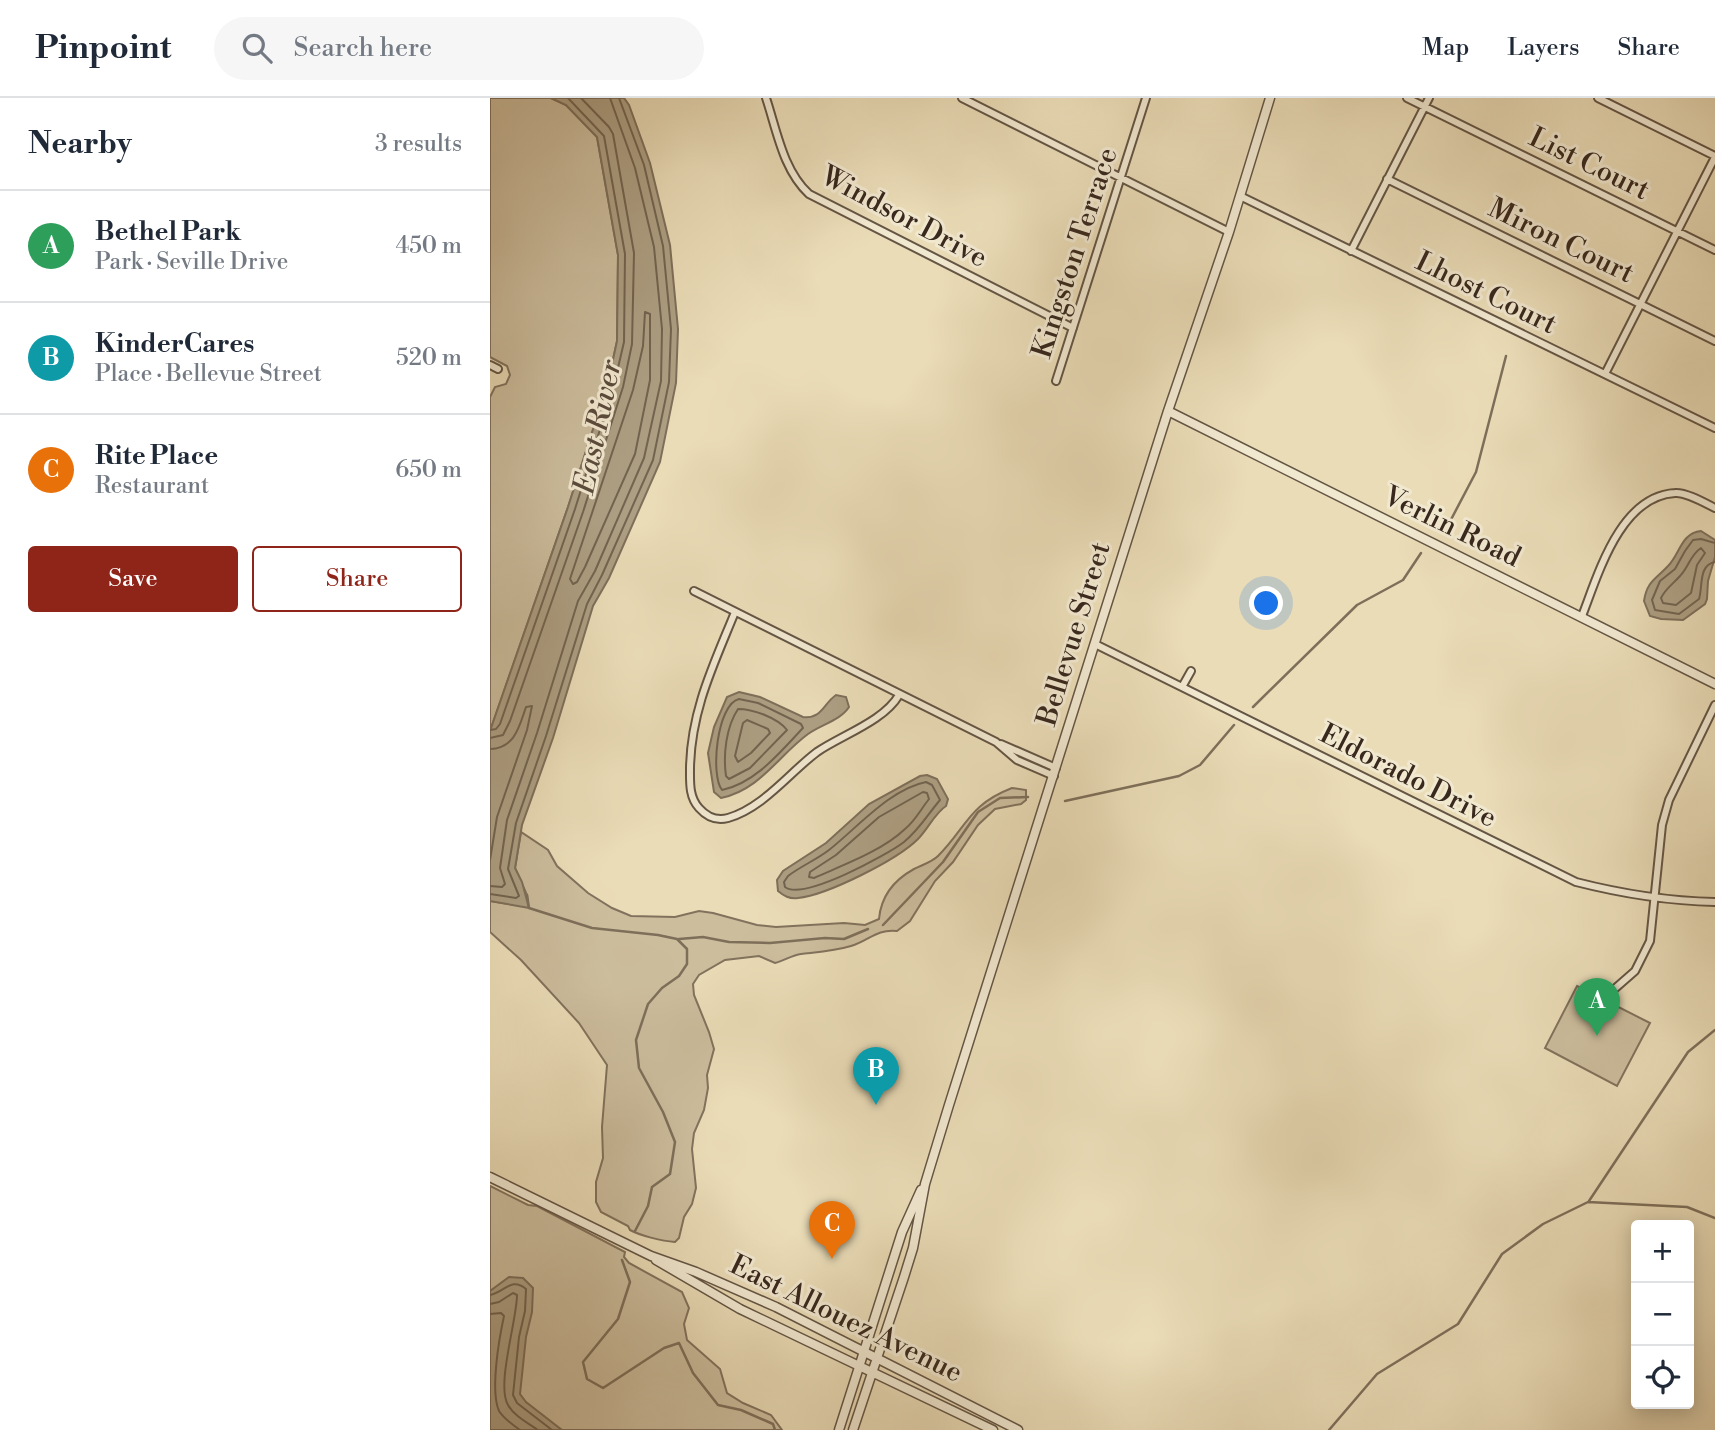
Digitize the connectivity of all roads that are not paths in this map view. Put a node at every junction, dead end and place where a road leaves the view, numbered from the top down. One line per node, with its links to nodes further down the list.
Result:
1 (766, 98): 18 (street, Windsor Drive)
2 (962, 98): 10 (street)
3 (1146, 98): 10 (street, Kingston Terrace)
4 (1269, 98): 12 (street, Bellevue Street)
5 (1407, 98): 8 (street, List Court)
6 (1429, 98): 8 (street)
7 (1598, 98): 9 (street)
8 (1425, 107): 11 (street); 13 (street, List Court)
9 (1715, 157): 13 (street)
10 (1121, 177): 14 (street); 18 (street, Kingston Terrace)
11 (1387, 179): 16 (street); 17 (street, Miron Court)
12 (1240, 196): 14 (street, Bellevue Street); 16 (street, Lhost Court)
13 (1678, 231): 15 (street, List Court); 17 (street)
14 (1229, 232): 24 (street, Bellevue Street)
15 (1715, 250)
16 (1351, 251): 22 (street, Lhost Court)
17 (1641, 304): 19 (street, Miron Court); 22 (street)
18 (1073, 328): 23 (street, Kingston Terrace)
19 (1715, 341)
20 (490, 365): 21 (street)
21 (498, 369)
22 (1605, 374): 25 (street, Lhost Court)
23 (1056, 381)
24 (1168, 411): 29 (street, Verlin Road); 30 (street, Bellevue Street)
25 (1715, 428)
26 (1715, 508): 29 (street)
27 (694, 591): 28 (street)
28 (735, 611): 34 (street); 34 (street)
29 (1582, 616): 32 (street, Verlin Road)
30 (1095, 644): 33 (street, Eldorado Drive); 36 (street, Bellevue Street)
31 (1191, 671): 33 (street)
32 (1715, 684)
33 (1182, 687): 37 (street, Eldorado Drive)
34 (899, 695): 36 (street)
35 (1715, 705): 37 (street)
36 (1055, 772): 41 (street, Bellevue Street)
37 (1655, 898): 38 (street, Eldorado Drive); 39 (street)
38 (1715, 902)
39 (1603, 999)
40 (490, 1177): 42 (street, East Allouez Avenue)
41 (925, 1184): 43 (street, Bellevue Street); 44 (street, Bellevue Street)
42 (651, 1256): 43 (street, East Allouez Avenue); 45 (street, East Allouez Avenue)
43 (864, 1351): 44 (street, East Allouez Avenue); 45 (street, Bellevue Street)
44 (878, 1358): 46 (street, Bellevue Street); 50 (street, East Allouez Avenue)
45 (858, 1367): 46 (street, East Allouez Avenue); 47 (street, Bellevue Street)
46 (872, 1374): 48 (street, Bellevue Street); 49 (street, East Allouez Avenue)
47 (839, 1430)
48 (853, 1430)
49 (993, 1430)
50 (1018, 1430)

